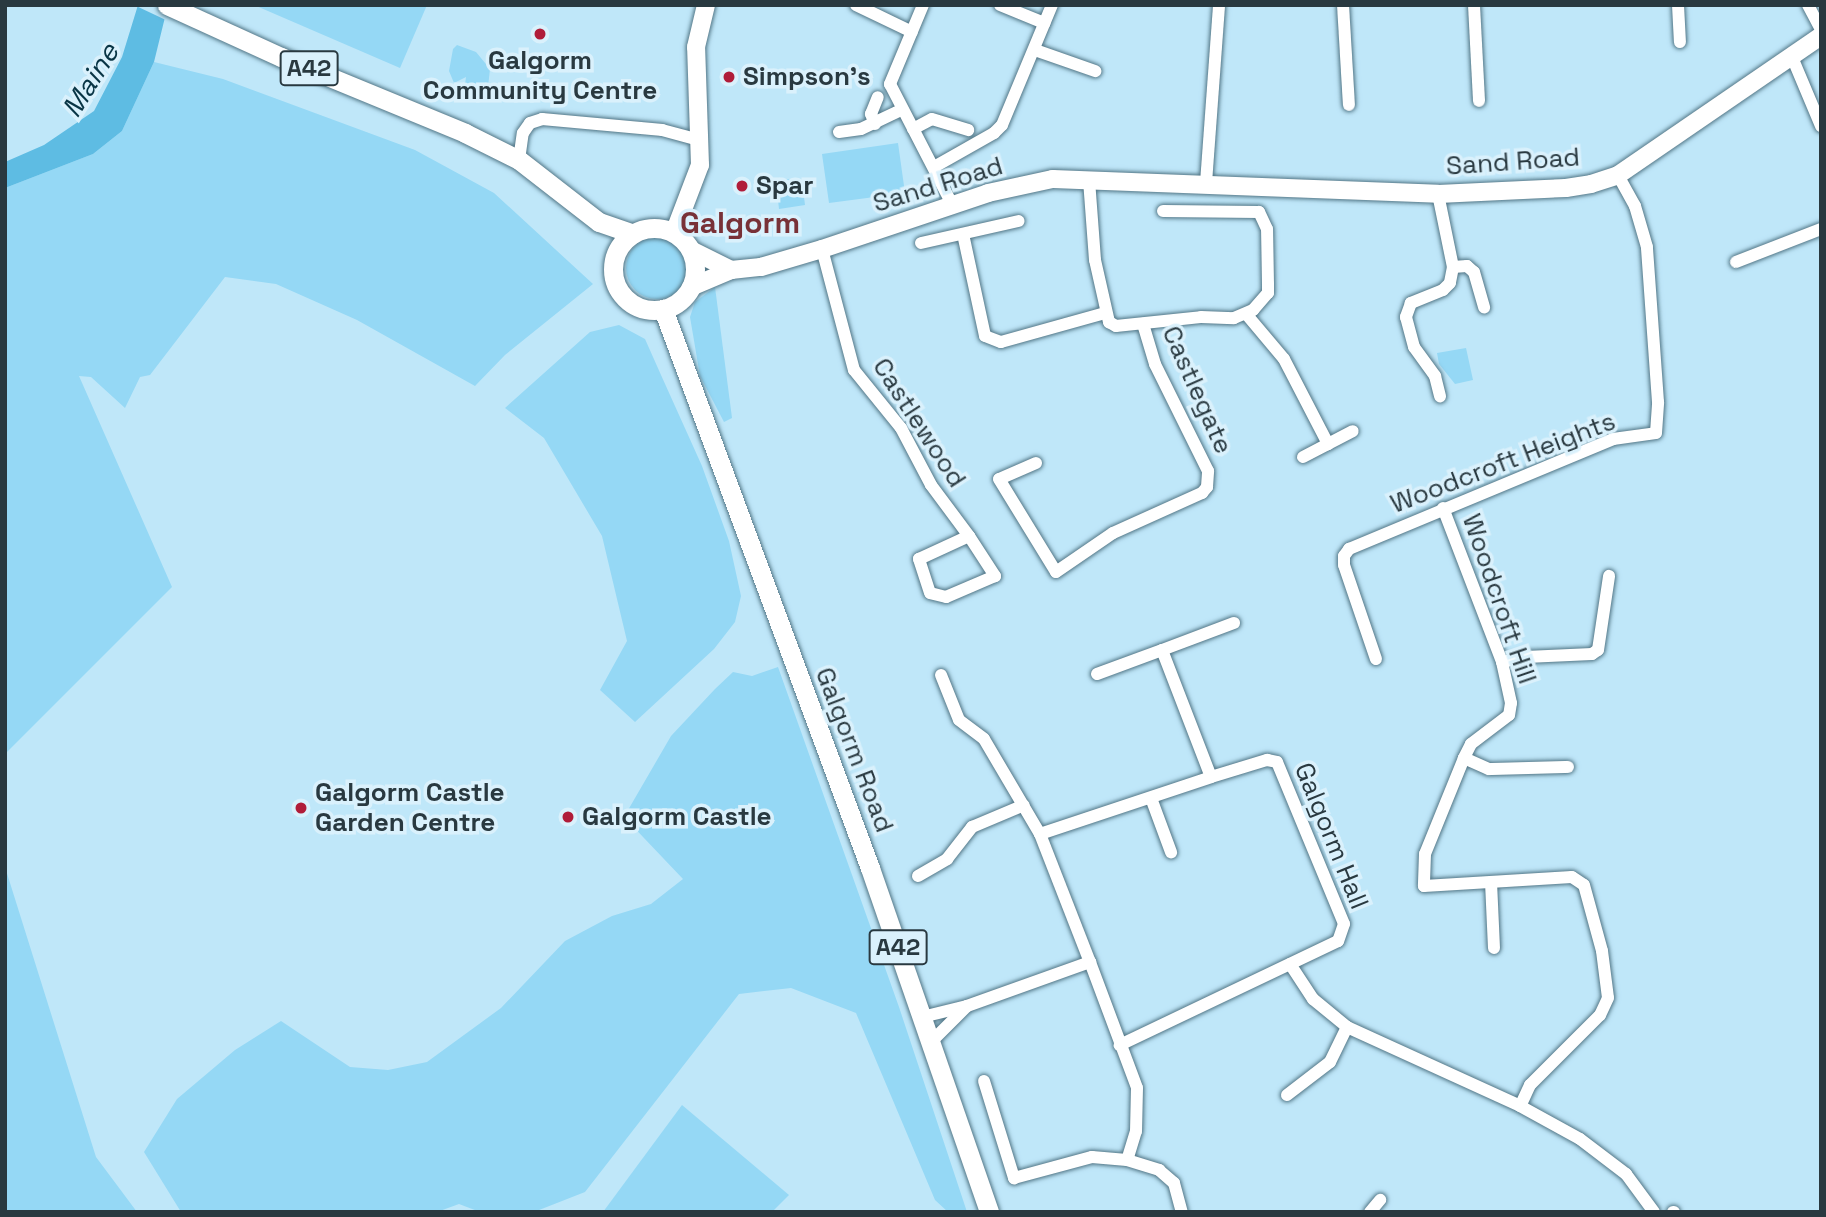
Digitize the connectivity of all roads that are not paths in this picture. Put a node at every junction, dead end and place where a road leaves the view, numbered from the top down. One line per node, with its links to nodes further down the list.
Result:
1 (167, 5): 30 (main road, A42)
2 (706, 5): 29 (street)
3 (856, 5): 14 (street)
4 (923, 5): 14 (street)
5 (1000, 5): 12 (street)
6 (1052, 5): 12 (street)
7 (1343, 5): 22 (street)
8 (1474, 5): 21 (street)
9 (1678, 5): 16 (street)
10 (1808, 5): 13 (street)
11 (1219, 6): 34 (street)
12 (1044, 23): 17 (street)
13 (1821, 29)
14 (912, 32): 23 (street)
15 (1821, 36): 18 (street, Sand Road)
16 (1680, 42)
17 (1035, 50): 19 (street); 31 (street)
18 (1792, 57): 25 (street); 32 (street, Sand Road)
19 (1095, 71)
20 (878, 97): 24 (street)
21 (1479, 101)
22 (1349, 105)
23 (901, 110): 24 (street); 26 (street)
24 (875, 124): 28 (street)
25 (1821, 126)
26 (913, 130): 27 (street); 31 (street)
27 (968, 130)
28 (839, 132)
29 (699, 140): 30 (street); 41 (street)
30 (519, 160): 39 (main road, A42)
31 (934, 167): 36 (street)
32 (1619, 175): 35 (street, Sand Road); 62 (street, Woodcroft Heights)
33 (1089, 180): 34 (street, Sand Road); 36 (street, Sand Road); 54 (street)
34 (1206, 184): 35 (street, Sand Road)
35 (1438, 194): 49 (street)
36 (953, 206): 45 (street, Sand Road)
37 (1163, 211): 55 (street)
38 (1019, 221): 43 (street)
39 (598, 222): 42 (main road, A42); 48 (main road)
40 (1821, 229): 47 (street)
41 (674, 233): 42 (main road, A42); 46 (main road)
42 (633, 234): 48 (main road)
43 (963, 234): 44 (street); 54 (street)
44 (922, 243)
45 (821, 249): 50 (street, Sand Road); 63 (street, Castlewood)
46 (691, 250): 50 (street); 51 (main road)
47 (1736, 262)
48 (612, 266): 53 (main road)
49 (1453, 267): 52 (street); 57 (street)
50 (731, 270): 51 (street, Sand Road)
51 (691, 287): 53 (main road)
52 (1484, 308)
53 (663, 309): 84 (main road, Galgorm Road / A42)
54 (1105, 313): 56 (street, Castlegate)
55 (1247, 315): 56 (street, Castlegate); 59 (street)
56 (1143, 324): 61 (street, Castlegate)
57 (1440, 396)
58 (1353, 431): 59 (street)
59 (1328, 444): 60 (street)
60 (1303, 457)
61 (1036, 463)
62 (1443, 508): 67 (street, Woodcroft Heights); 68 (street, Woodcroft Hill)
63 (969, 536): 63 (street, Castlewood)
64 (1609, 576): 68 (street)
65 (1234, 622): 66 (street)
66 (1162, 650): 69 (street); 73 (street)
67 (1376, 659)
68 (1502, 662): 71 (street, Woodcroft Hill)
69 (1097, 674)
70 (941, 675): 75 (street)
71 (1464, 758): 72 (street); 79 (street, Woodcroft Hill)
72 (1568, 767)
73 (1211, 777): 74 (street, Galgorm Hall); 82 (street, Galgorm Hall)
74 (1151, 798): 76 (street, Galgorm Hall); 77 (street)
75 (1024, 805): 76 (street); 78 (street)
76 (1040, 834): 81 (street)
77 (1171, 852)
78 (918, 876)
79 (1491, 883): 80 (street); 90 (street)
80 (1494, 948)
81 (1090, 962): 83 (street); 87 (street)
82 (1290, 964): 85 (street); 87 (street, Galgorm Hall)
83 (967, 1006): 84 (street); 86 (street)
84 (930, 1015): 86 (main road, Galgorm Road / A42)
85 (1347, 1027): 89 (street); 90 (street)
86 (931, 1042): 93 (main road, Galgorm Road / A42)
87 (1120, 1045): 91 (street)
88 (984, 1081): 91 (street)
89 (1287, 1095)
90 (1520, 1106): 96 (street)
91 (1127, 1160): 94 (street)
92 (1380, 1200): 95 (street)
93 (989, 1212)
94 (1182, 1212)
95 (1370, 1212)
96 (1654, 1212)

